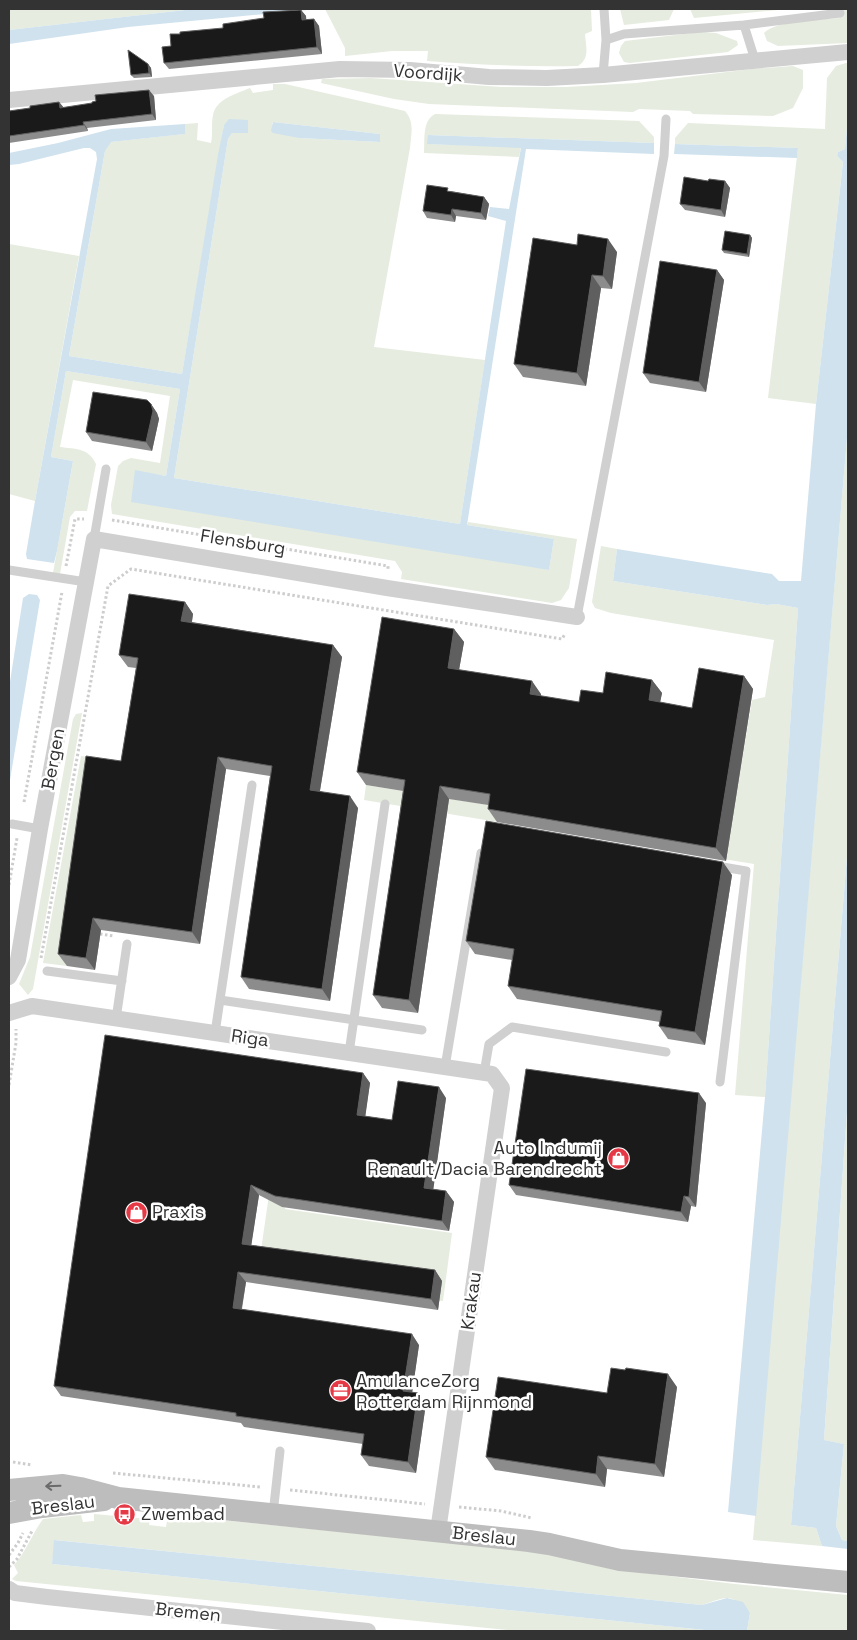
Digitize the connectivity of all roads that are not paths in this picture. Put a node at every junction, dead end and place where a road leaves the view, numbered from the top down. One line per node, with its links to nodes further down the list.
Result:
1 (604, 9): 4 (lane)
2 (840, 13): 3 (lane)
3 (744, 25): 4 (lane); 6 (lane)
4 (606, 40): 7 (lane)
5 (848, 52): 6 (street, Voordijk)
6 (755, 60): 7 (street, Voordijk)
7 (603, 75): 8 (street, Voordijk)
8 (9, 100)
9 (666, 119): 14 (lane)
10 (106, 469): 11 (lane)
11 (94, 539): 13 (street, Bergen); 14 (street, Flensburg)
12 (9, 570): 13 (lane)
13 (86, 582): 18 (street, Bergen)
14 (577, 617)
15 (252, 785): 25 (lane)
16 (384, 804): 28 (lane)
17 (16, 825): 18 (lane)
18 (40, 829): 23 (street, Bergen)
19 (482, 845): 33 (lane)
20 (708, 864): 35 (lane)
21 (127, 944): 24 (lane)
22 (43, 969): 24 (lane)
23 (9, 977)
24 (122, 981): 27 (lane)
25 (220, 1000): 28 (lane); 30 (lane)
26 (10, 1012): 27 (street, Riga)
27 (116, 1019): 30 (street, Riga)
28 (354, 1020): 29 (lane); 32 (lane)
29 (422, 1030)
30 (215, 1033): 32 (street, Riga)
31 (666, 1052): 34 (lane)
32 (349, 1053): 33 (street, Riga)
33 (444, 1067): 34 (street, Riga)
34 (488, 1074): 41 (street, Krakau)
35 (720, 1082)
36 (280, 1451): 40 (lane)
37 (9, 1490): 38 (street, Breslau, one-way to 37)
38 (118, 1498): 39 (street, Breslau); 40 (street, Breslau)
39 (9, 1513)
40 (273, 1514): 41 (street, Breslau)
41 (438, 1532): 42 (street, Breslau)
42 (848, 1582)
43 (9, 1589): 44 (street, Bremen)
44 (368, 1631)

